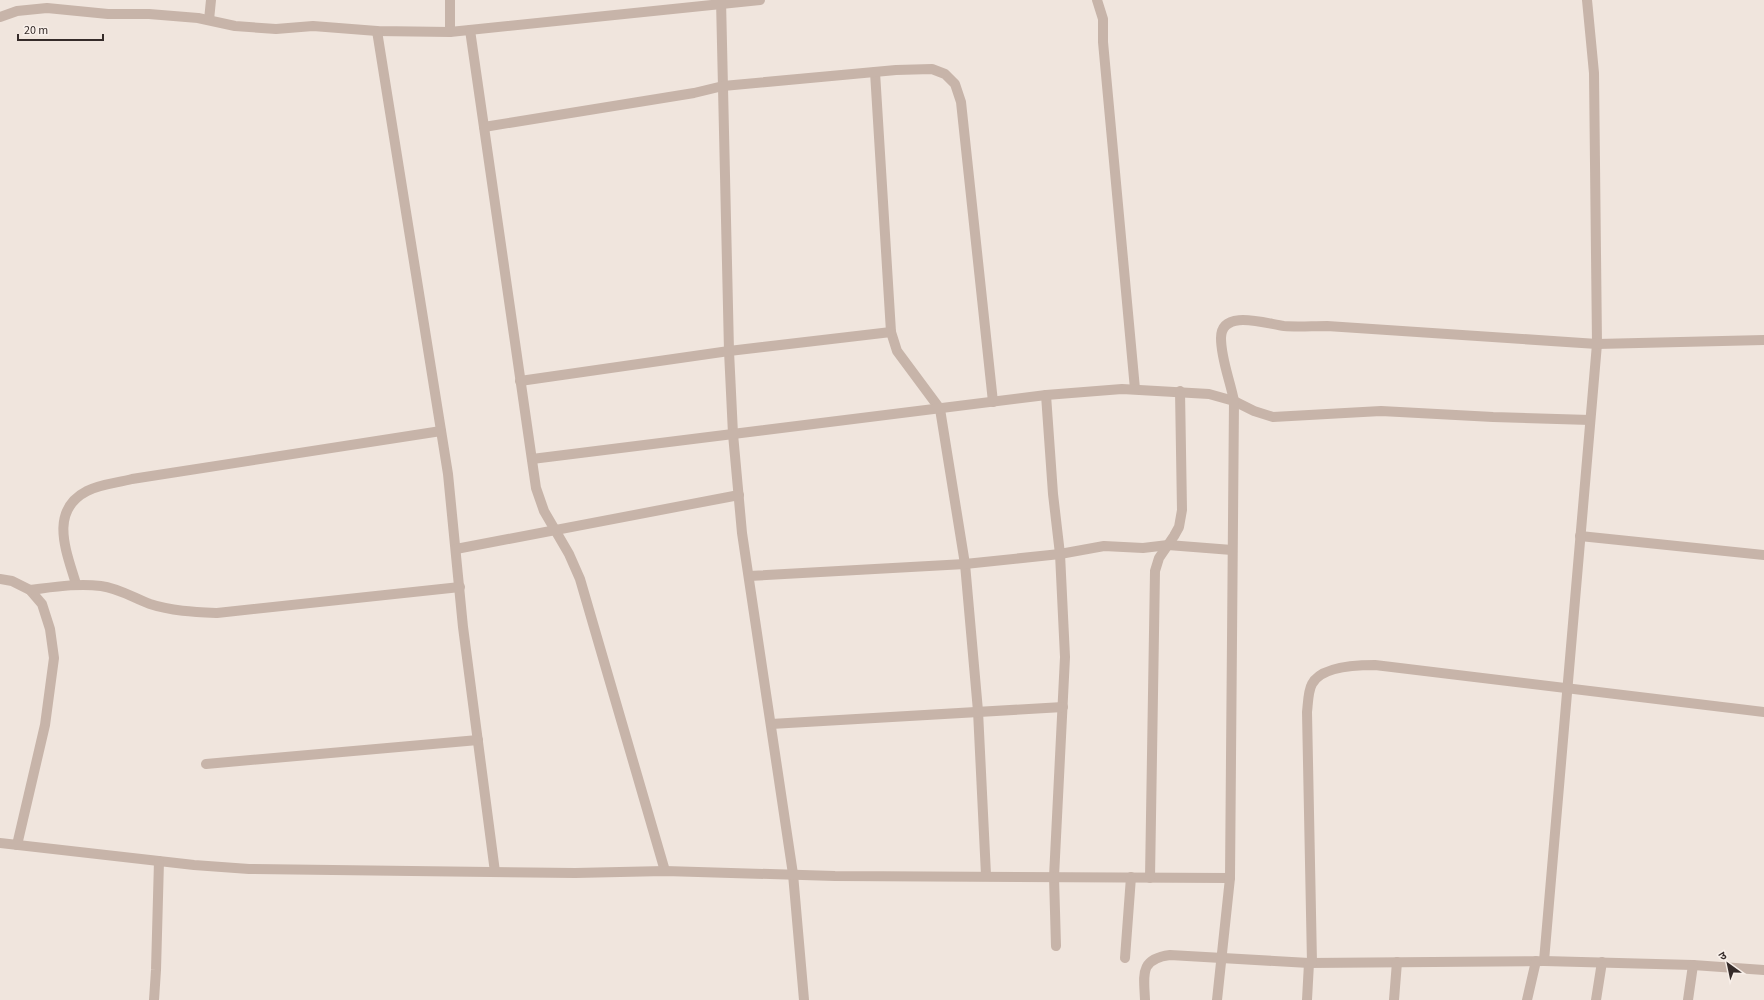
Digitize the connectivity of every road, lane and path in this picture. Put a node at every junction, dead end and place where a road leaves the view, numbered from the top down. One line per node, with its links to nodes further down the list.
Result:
1 (211, 0): 8 (street)
2 (450, 0): 11 (street)
3 (760, 0): 6 (street)
4 (1097, 0): 20 (street)
5 (1587, 0): 17 (street)
6 (721, 3): 9 (street); 13 (street)
7 (0, 17): 8 (street)
8 (209, 20): 10 (street)
9 (470, 30): 11 (street); 14 (street)
10 (377, 31): 11 (street); 27 (street)
11 (450, 32)
12 (875, 72): 13 (street); 15 (street); 24 (street)
13 (723, 86): 14 (street); 18 (street)
14 (484, 127): 19 (street)
15 (891, 332): 18 (street); 25 (street)
16 (1764, 340): 17 (street)
17 (1597, 344): 23 (street); 26 (street)
18 (729, 352): 19 (street); 28 (street)
19 (520, 381): 29 (street)
20 (1135, 389): 21 (street); 22 (street)
21 (1180, 392): 23 (street); 33 (street)
22 (1046, 395): 24 (street); 36 (street)
23 (1234, 401): 26 (street); 35 (street)
24 (993, 402): 25 (street)
25 (940, 409): 28 (street); 38 (street)
26 (1590, 420): 32 (street)
27 (441, 431): 34 (street); 41 (street)
28 (733, 434): 29 (street); 30 (street)
29 (532, 459): 31 (street)
30 (739, 495): 31 (street); 39 (street)
31 (554, 531): 34 (street); 54 (street)
32 (1580, 536): 37 (street); 44 (street)
33 (1168, 545): 35 (street); 36 (street); 60 (street)
34 (456, 549): 42 (street)
35 (1232, 550): 61 (street)
36 (1060, 554): 38 (street); 45 (street)
37 (1764, 555)
38 (965, 564): 39 (street); 46 (street)
39 (749, 576): 48 (street)
40 (0, 579): 43 (street)
41 (76, 584): 42 (street); 43 (street)
42 (460, 587): 49 (street)
43 (30, 590): 52 (street)
44 (1568, 689): 47 (street); 65 (street); 68 (street)
45 (1063, 707): 46 (street); 58 (street)
46 (978, 712): 48 (street); 57 (street)
47 (1764, 712)
48 (771, 724): 56 (street)
49 (478, 740): 50 (street); 55 (street)
50 (206, 764)
51 (0, 843): 52 (street)
52 (17, 845): 53 (street)
53 (159, 861): 55 (street); 71 (street)
54 (665, 871): 55 (street); 56 (street)
55 (495, 872)
56 (793, 874): 57 (street); 72 (street)
57 (986, 875): 58 (street)
58 (1054, 877): 59 (street); 62 (street)
59 (1131, 877): 60 (street); 63 (street)
60 (1150, 878): 61 (street)
61 (1230, 878): 64 (street)
62 (1056, 946)
63 (1125, 958)
64 (1221, 958): 68 (street); 73 (street); 74 (street)
65 (1540, 961): 66 (street); 67 (street); 77 (street)
66 (1397, 962): 68 (street); 76 (street)
67 (1602, 962): 69 (street); 78 (street)
68 (1309, 964): 75 (street)
69 (1693, 966): 70 (street); 79 (street)
70 (1764, 970)
71 (154, 1000)
72 (804, 1000)
73 (1145, 1000)
74 (1217, 1000)
75 (1306, 1000)
76 (1394, 1000)
77 (1527, 1000)
78 (1596, 1000)
79 (1688, 1000)

